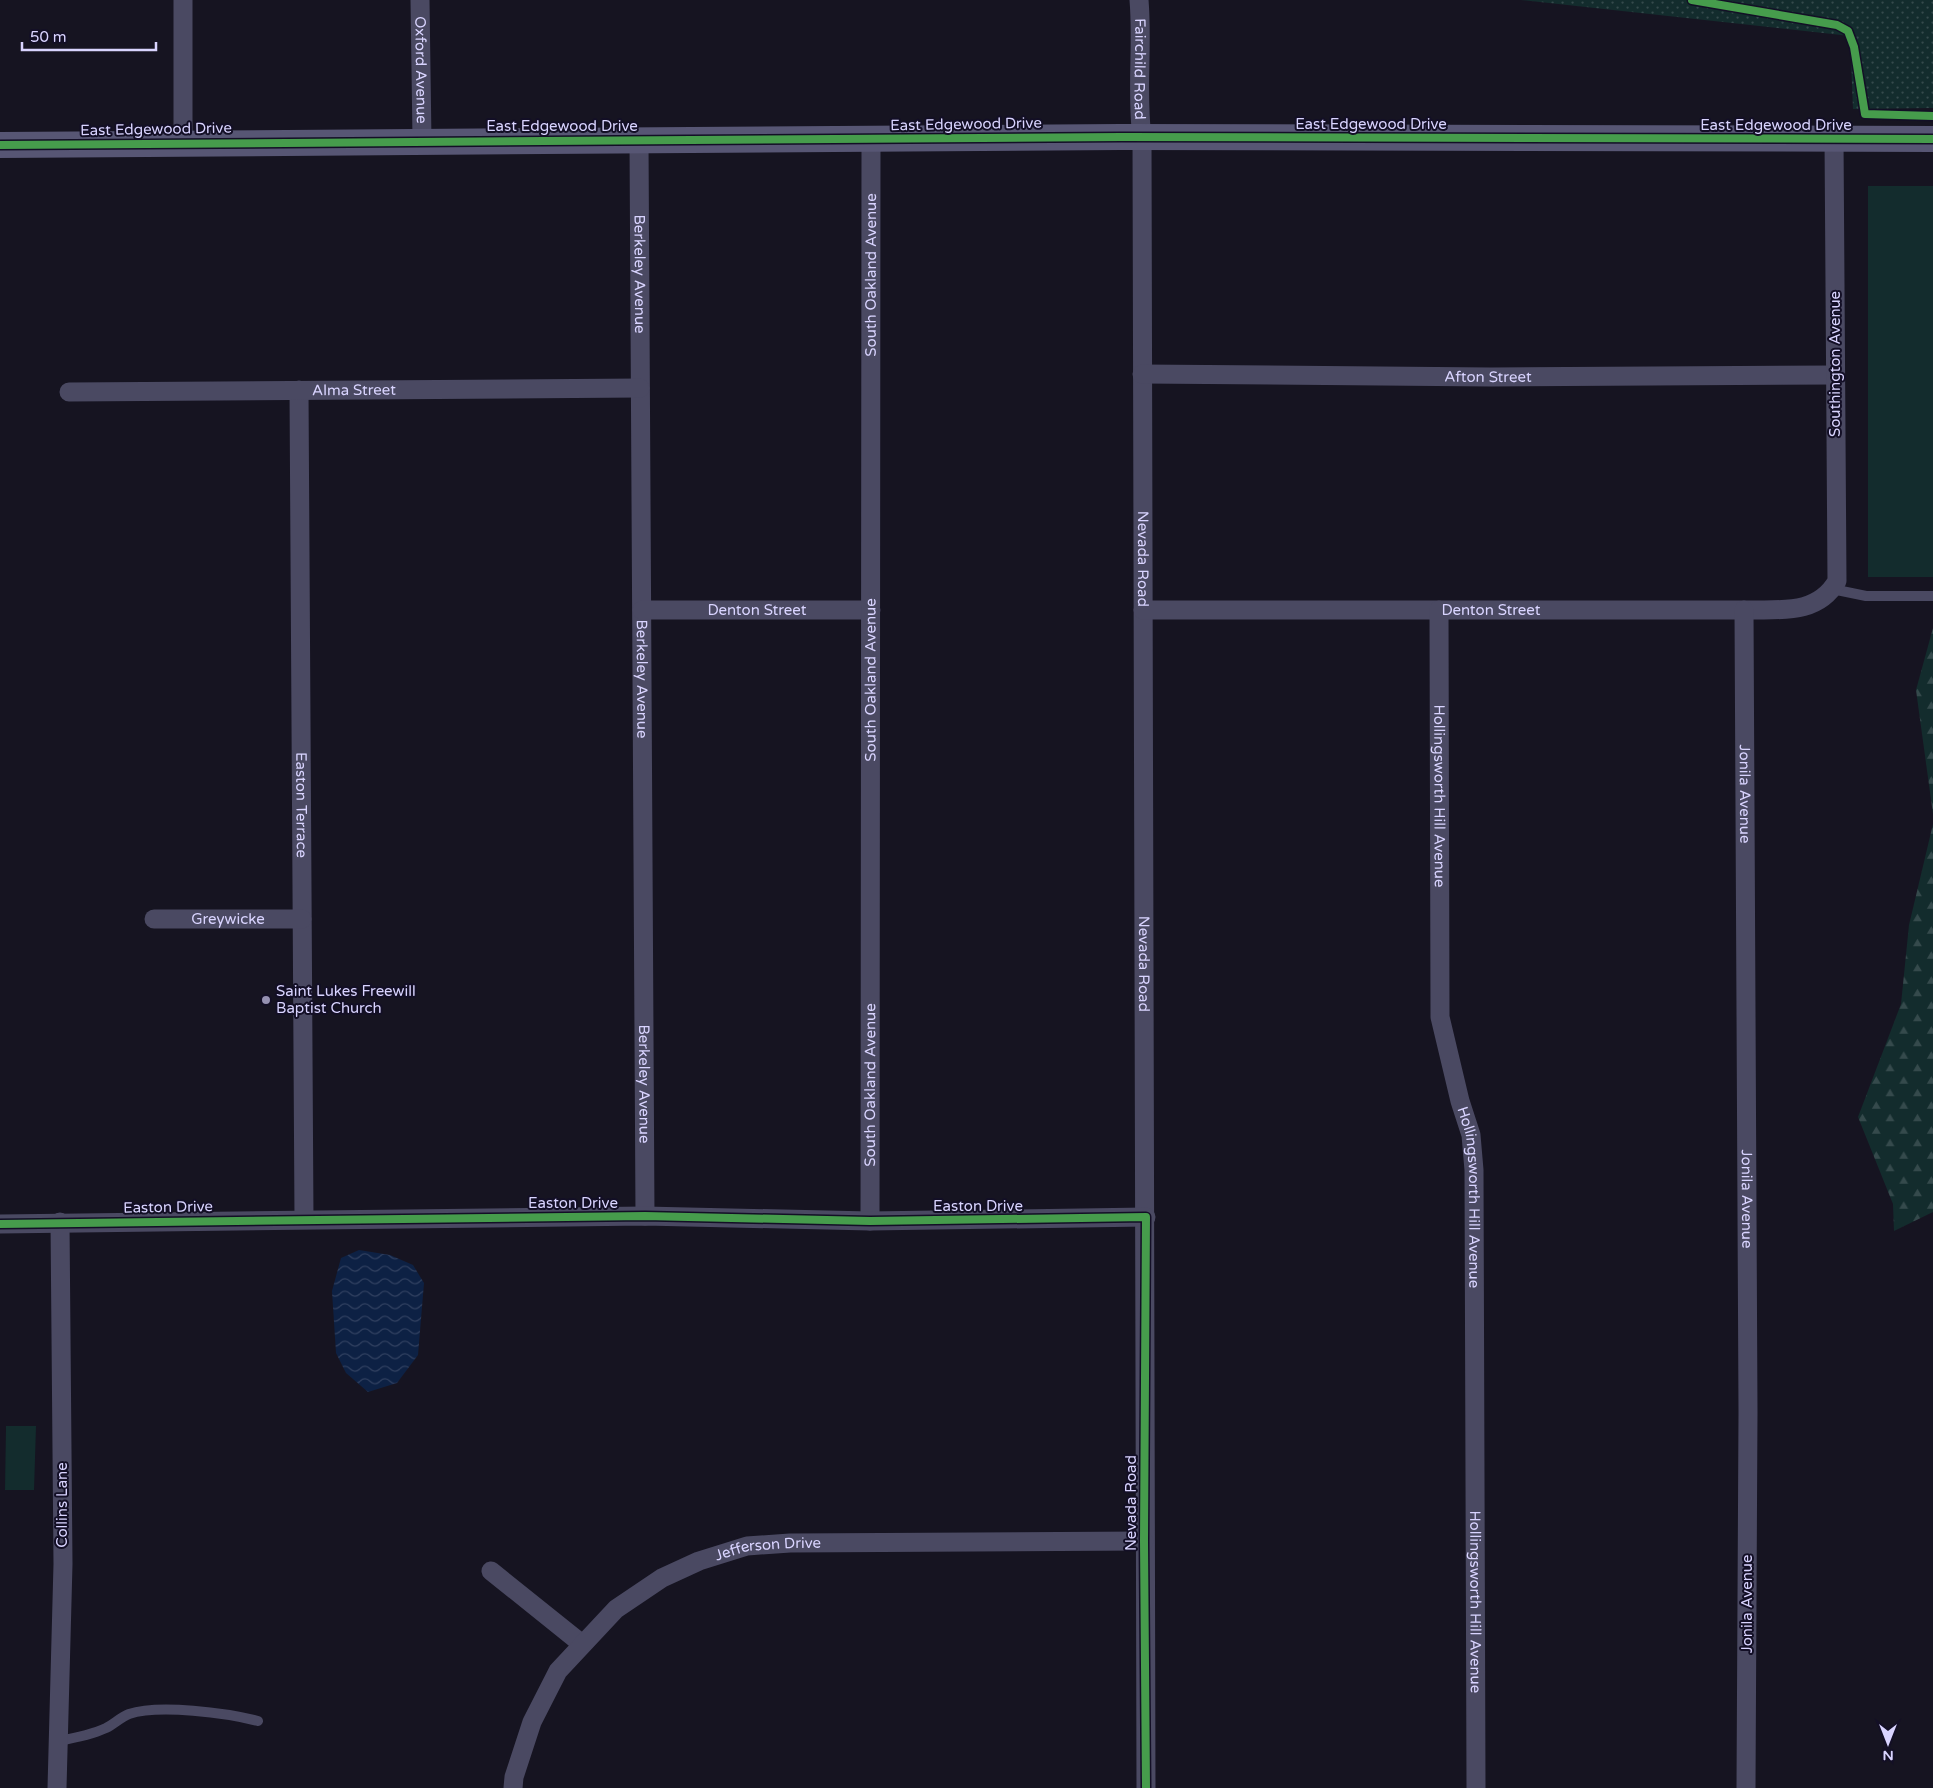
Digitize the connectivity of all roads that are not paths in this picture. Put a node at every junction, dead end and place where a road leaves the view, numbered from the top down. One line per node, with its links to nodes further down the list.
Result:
1 (183, 0): 10 (street)
2 (420, 0): 8 (street, Oxford Avenue)
3 (1139, 0): 4 (street, Fairchild Road)
4 (1142, 138): 5 (street, East Edgewood Drive); 6 (street, East Edgewood Drive); 12 (street, Nevada Road)
5 (1834, 138): 7 (street, East Edgewood Drive); 13 (street, Southington Avenue)
6 (871, 139): 9 (street, East Edgewood Drive); 20 (street, South Oakland Avenue)
7 (1933, 139)
8 (422, 140): 9 (street, East Edgewood Drive); 10 (street, East Edgewood Drive)
9 (639, 140): 14 (street, Berkeley Avenue)
10 (184, 143): 11 (street, East Edgewood Drive)
11 (0, 145)
12 (1142, 374): 13 (street, Afton Street); 21 (street, Nevada Road)
13 (1834, 375): 17 (street, Southington Avenue)
14 (640, 388): 15 (street, Alma Street); 19 (street, Berkeley Avenue)
15 (299, 390): 16 (street, Alma Street); 25 (street, Easton Terrace)
16 (68, 392)
17 (1832, 589): 18 (lane); 23 (street, Denton Street)
18 (1933, 596)
19 (642, 610): 20 (street, Denton Street); 26 (street, Berkeley Avenue)
20 (871, 610): 29 (street, South Oakland Avenue)
21 (1143, 610): 22 (street, Denton Street); 27 (street, Nevada Road)
22 (1439, 610): 23 (street, Denton Street); 40 (street, Hollingsworth Hill Avenue)
23 (1744, 610): 41 (street, Jonila Avenue)
24 (154, 919): 25 (street, Greywicke)
25 (302, 919): 28 (street, Easton Terrace)
26 (645, 1216): 28 (street, Easton Drive); 29 (street, Easton Drive)
27 (1146, 1217): 29 (street, Easton Drive); 32 (street, Nevada Road)
28 (304, 1219): 30 (street, Easton Drive)
29 (870, 1221)
30 (60, 1222): 31 (street, Easton Drive); 36 (street, Collins Lane)
31 (0, 1224)
32 (1144, 1541): 34 (street, Jefferson Drive); 39 (street, Nevada Road)
33 (490, 1570): 34 (street)
34 (582, 1644): 38 (street, Jefferson Drive)
35 (258, 1721): 36 (lane)
36 (58, 1741): 37 (street, Collins Lane)
37 (58, 1788)
38 (513, 1788)
39 (1146, 1788)
40 (1476, 1788)
41 (1746, 1788)

